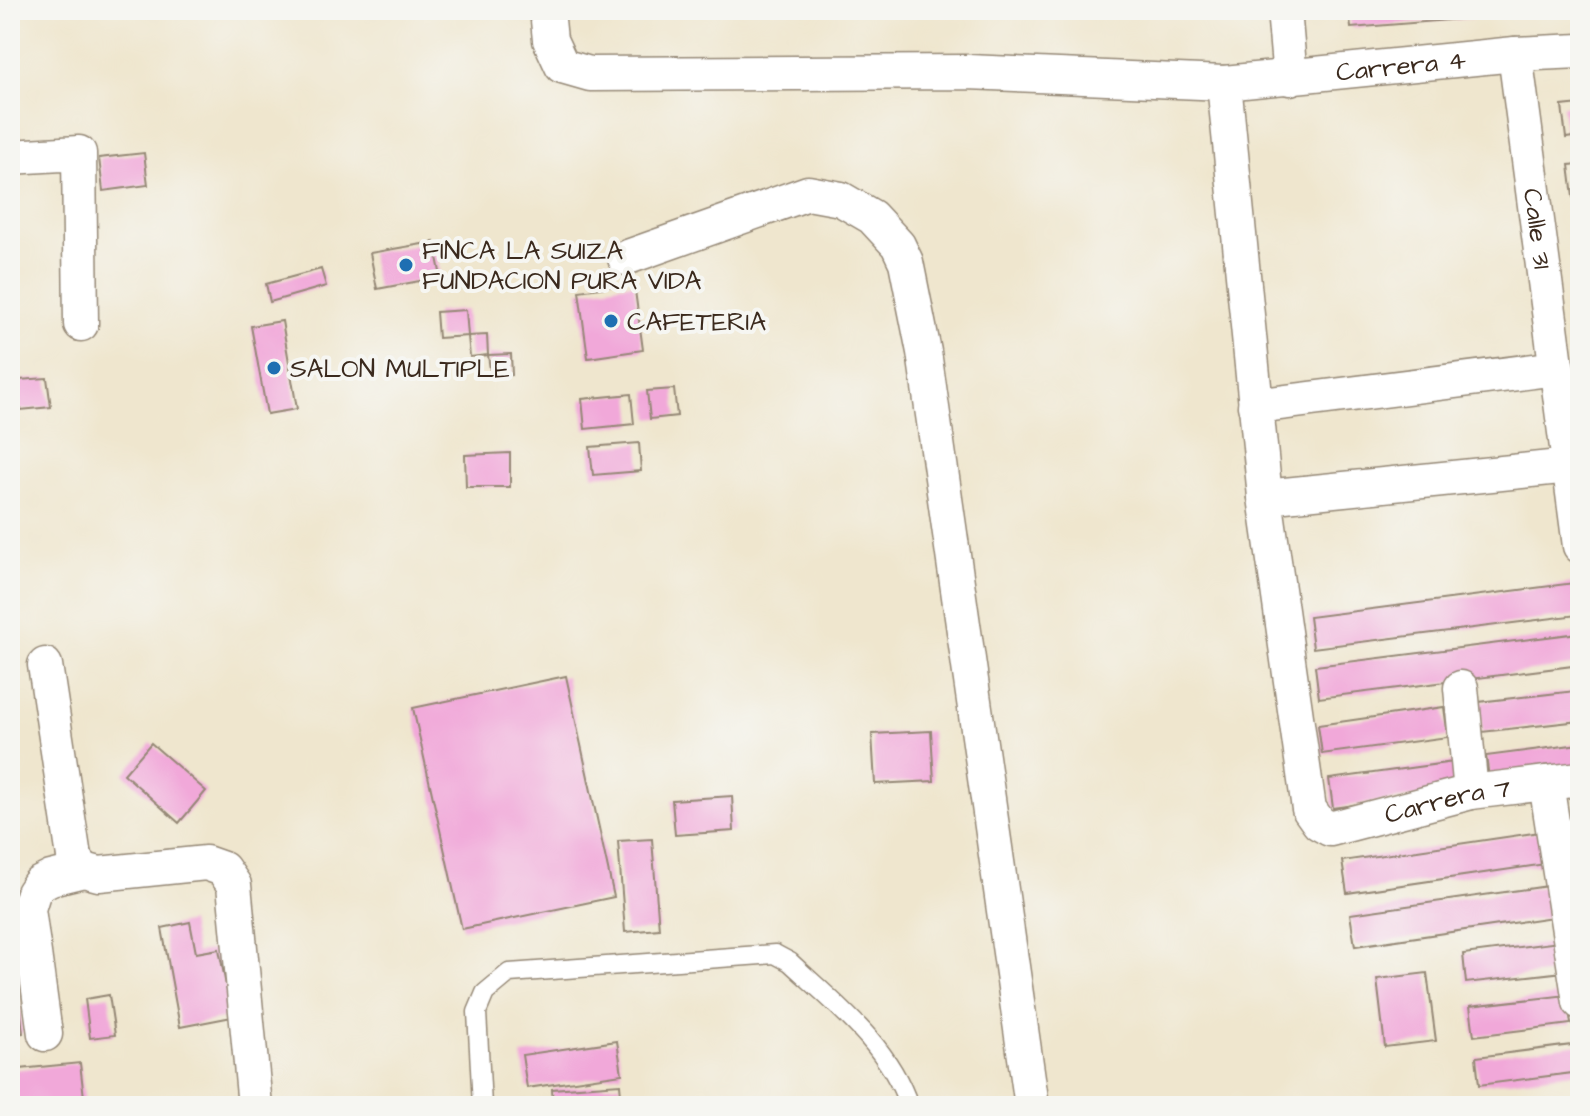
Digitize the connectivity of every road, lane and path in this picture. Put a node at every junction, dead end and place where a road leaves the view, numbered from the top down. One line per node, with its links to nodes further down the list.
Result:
1 (547, 10): 6 (street, Carrera 4)
2 (1284, 10): 5 (street)
3 (1580, 51): 4 (street, Carrera 4)
4 (1515, 54): 5 (street, Carrera 4); 10 (street, Calle 31)
5 (1290, 78): 6 (street, Carrera 4)
6 (1224, 83): 11 (street)
7 (10, 157): 9 (street)
8 (625, 258): 26 (street)
9 (81, 324)
10 (1557, 368): 11 (street); 12 (street, Calle 31)
11 (1255, 406): 13 (street)
12 (1570, 466): 13 (street); 14 (street, Calle 31)
13 (1265, 497): 19 (street, Carrera 7)
14 (1580, 546)
15 (45, 665): 20 (street)
16 (1461, 688): 19 (street)
17 (1580, 779): 18 (street, Carrera 7)
18 (1546, 783): 19 (street, Carrera 7); 21 (street)
19 (1471, 792)
20 (84, 870): 22 (street); 23 (street)
21 (1580, 1002)
22 (45, 1034)
23 (255, 1106)
24 (482, 1106): 25 (lane)
25 (909, 1106)
26 (1032, 1106)

